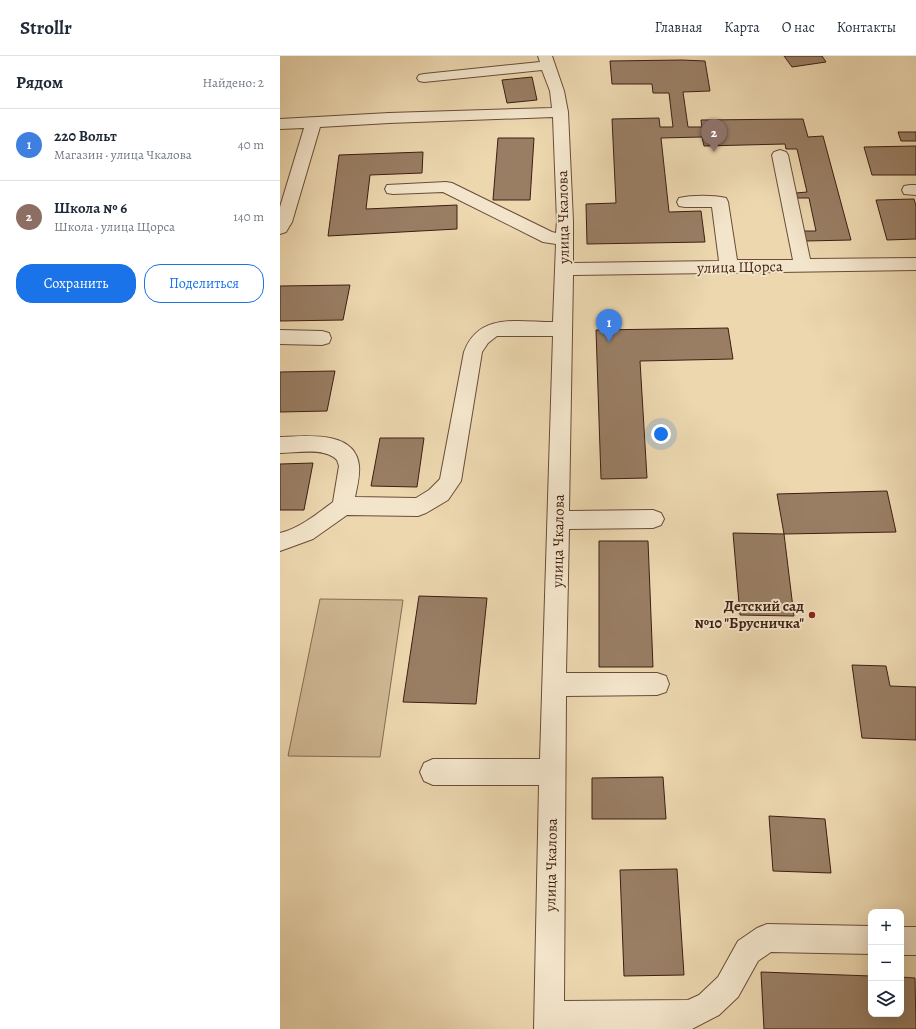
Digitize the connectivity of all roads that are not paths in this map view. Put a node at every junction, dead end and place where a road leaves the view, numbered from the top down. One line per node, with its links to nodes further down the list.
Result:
1 (546, 60): 2 (street); 3 (street, улица Чкалова)
2 (424, 78)
3 (560, 112): 4 (street); 10 (street, улица Чкалова)
4 (313, 123): 5 (street); 9 (street)
5 (280, 124)
6 (780, 155): 12 (street)
7 (393, 189): 10 (street)
8 (685, 202): 13 (street)
9 (280, 228)
10 (565, 239): 14 (street, улица Чкалова)
11 (916, 264): 12 (street, улица Щорса)
12 (803, 266): 13 (street, улица Щорса)
13 (729, 267): 14 (street, улица Щорса)
14 (564, 269): 15 (street, улица Чкалова)
15 (563, 328): 19 (street); 21 (street, улица Чкалова)
16 (280, 337): 17 (street)
17 (322, 338)
18 (280, 445): 19 (street)
19 (343, 506): 22 (street)
20 (653, 519): 21 (street)
21 (558, 520): 24 (street, улица Чкалова)
22 (280, 542)
23 (657, 684): 24 (street)
24 (554, 685): 26 (street, улица Чкалова)
25 (433, 772): 26 (street)
26 (552, 772): 30 (street, улица Чкалова)
27 (868, 940): 31 (street)
28 (904, 940): 29 (street)
29 (916, 941)
30 (549, 1022): 31 (street)
31 (690, 1022)

